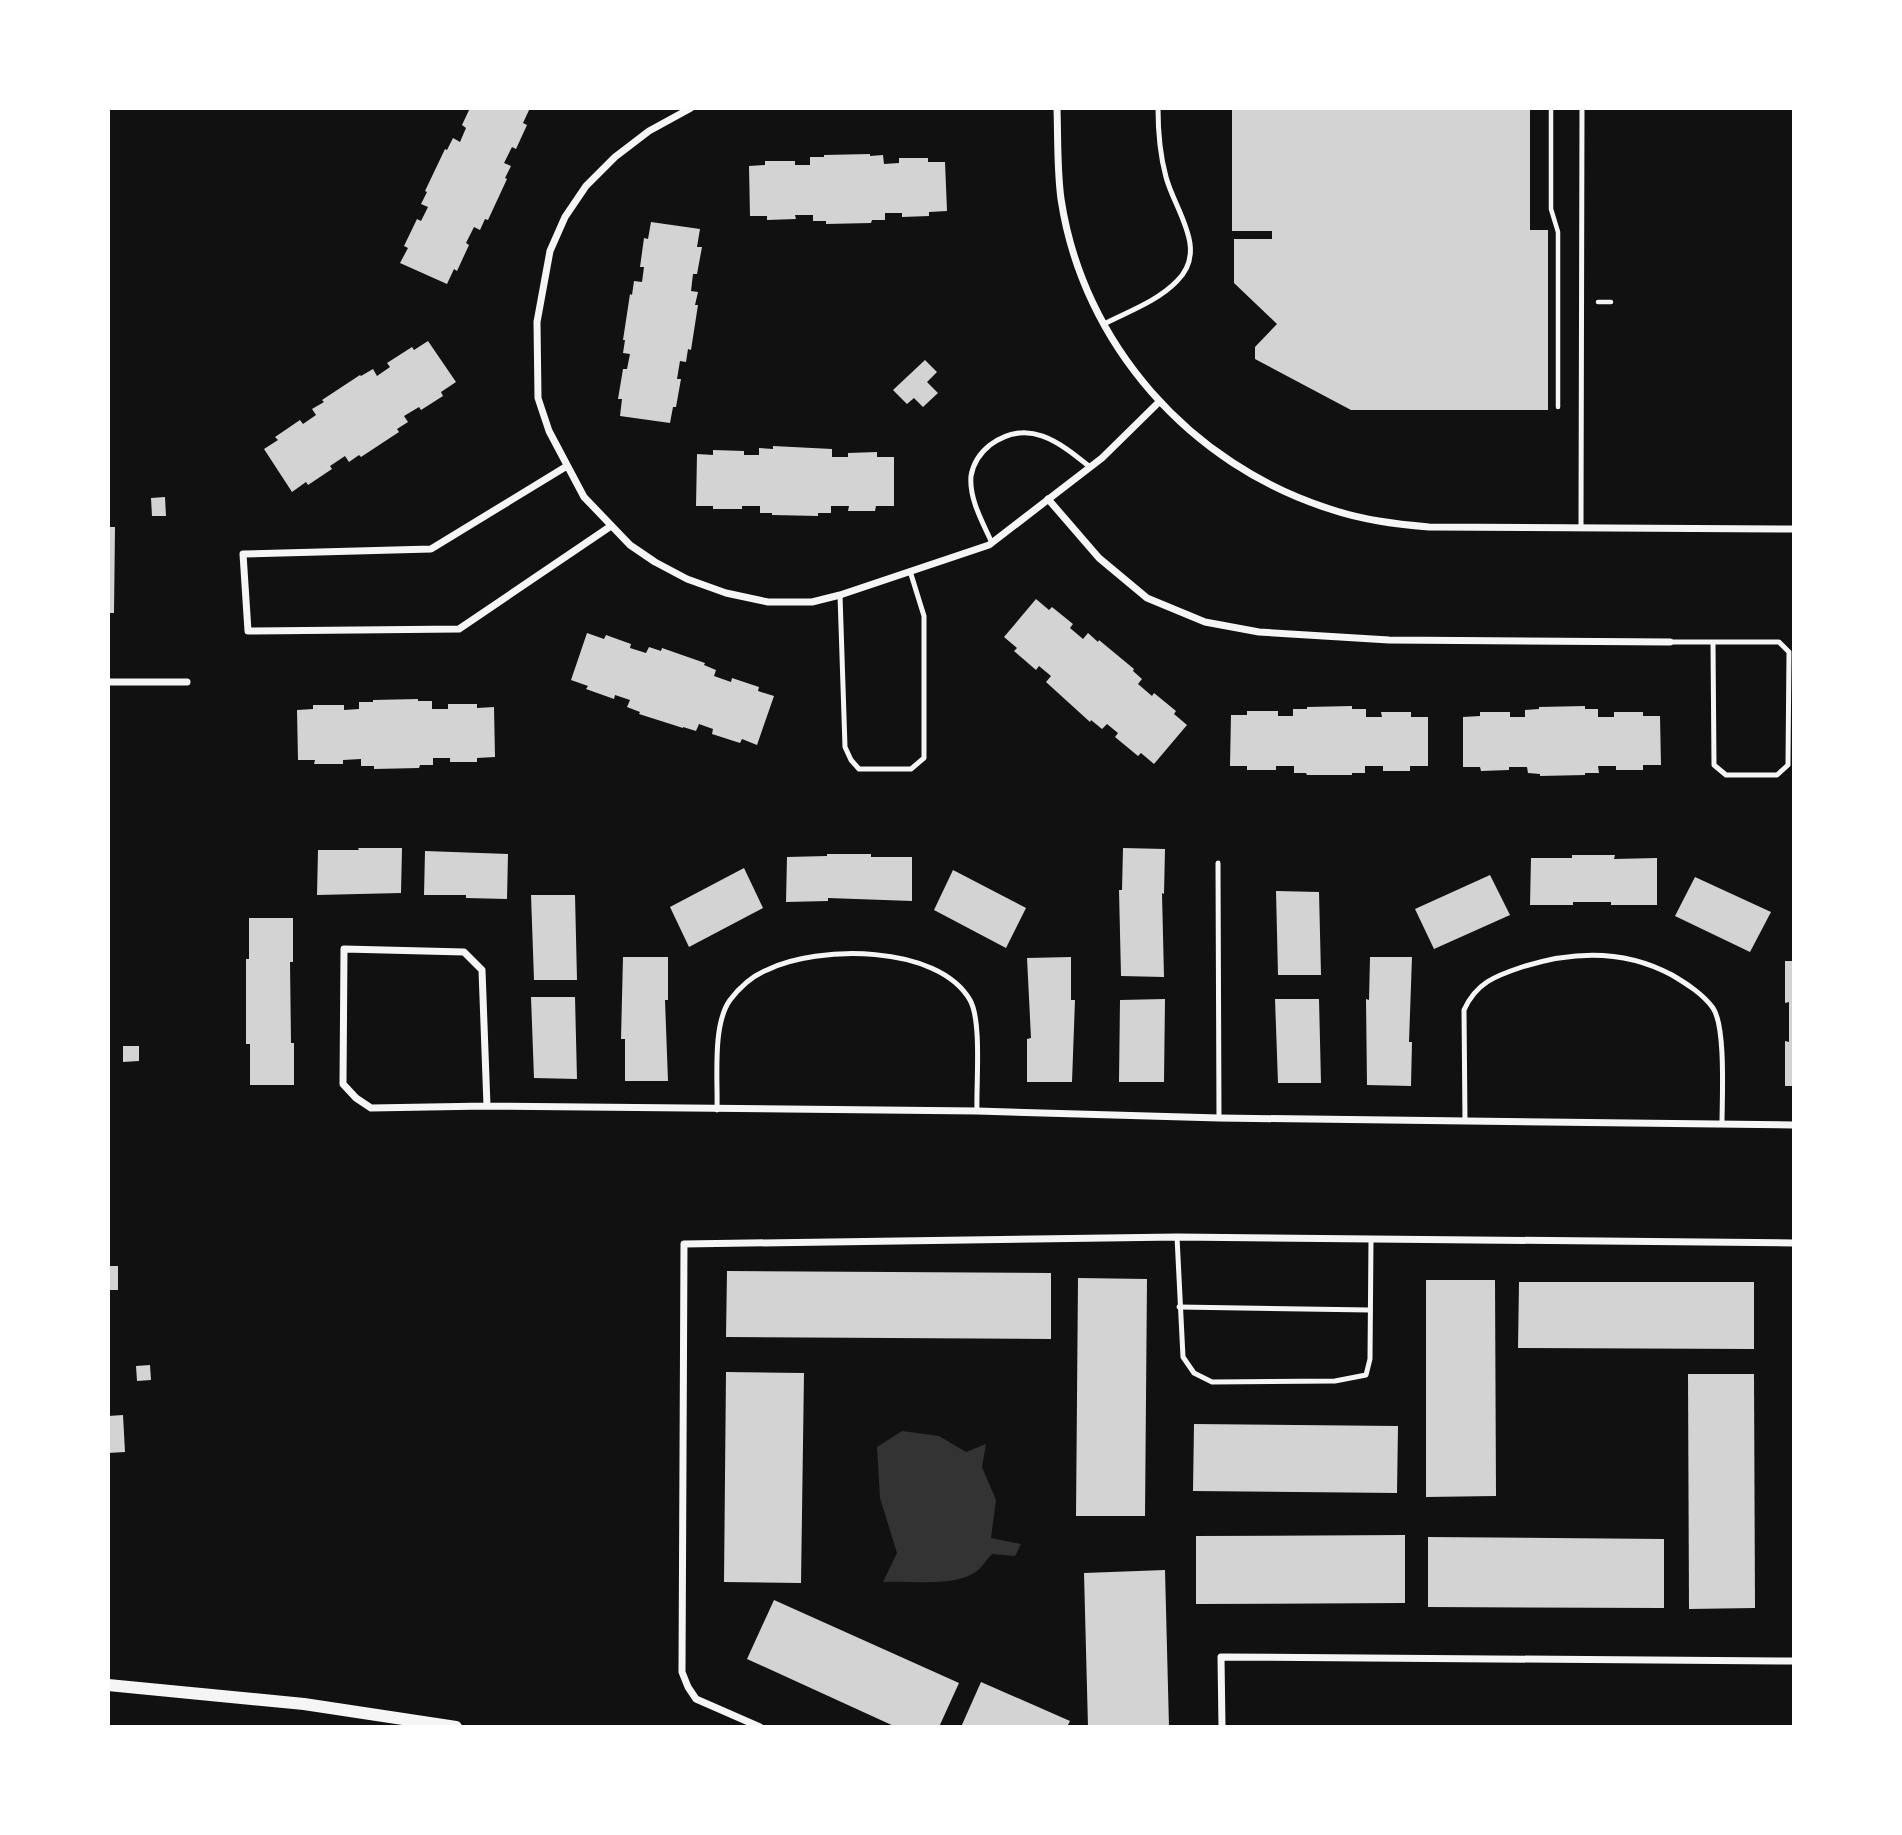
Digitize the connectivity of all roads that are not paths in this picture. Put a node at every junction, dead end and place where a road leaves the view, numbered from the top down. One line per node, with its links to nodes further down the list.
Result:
1 (691, 108): 7 (street)
2 (1057, 108): 5 (street)
3 (1157, 108): 5 (lane)
4 (1582, 108): 11 (lane)
5 (1104, 324): 6 (street)
6 (1159, 402): 8 (street); 11 (street)
7 (567, 466): 10 (street); 10 (street)
8 (1090, 467): 9 (street); 13 (lane)
9 (1048, 499): 13 (street); 16 (street)
10 (611, 526): 15 (street)
11 (1581, 528): 12 (street)
12 (1794, 529)
13 (992, 542): 14 (street)
14 (909, 571): 15 (street); 15 (lane)
15 (840, 595)
16 (1670, 642): 17 (lane)
17 (1713, 642): 17 (lane)
18 (108, 682): 19 (street)
19 (187, 682)
20 (1218, 863): 24 (lane)
21 (487, 1106): 21 (street); 22 (street)
22 (717, 1110): 23 (street); 23 (lane)
23 (977, 1111): 24 (street)
24 (1219, 1118): 25 (street)
25 (1465, 1120): 26 (street); 26 (lane)
26 (1722, 1125): 27 (street)
27 (1794, 1125)
28 (1177, 1237): 29 (street); 31 (lane); 36 (street)
29 (1371, 1240): 30 (street); 32 (lane)
30 (1794, 1243)
31 (1179, 1307): 32 (lane); 32 (lane)
32 (1370, 1310)
33 (1794, 1661): 37 (street)
34 (108, 1685): 35 (street)
35 (456, 1727)
36 (760, 1727)
37 (1222, 1727)

